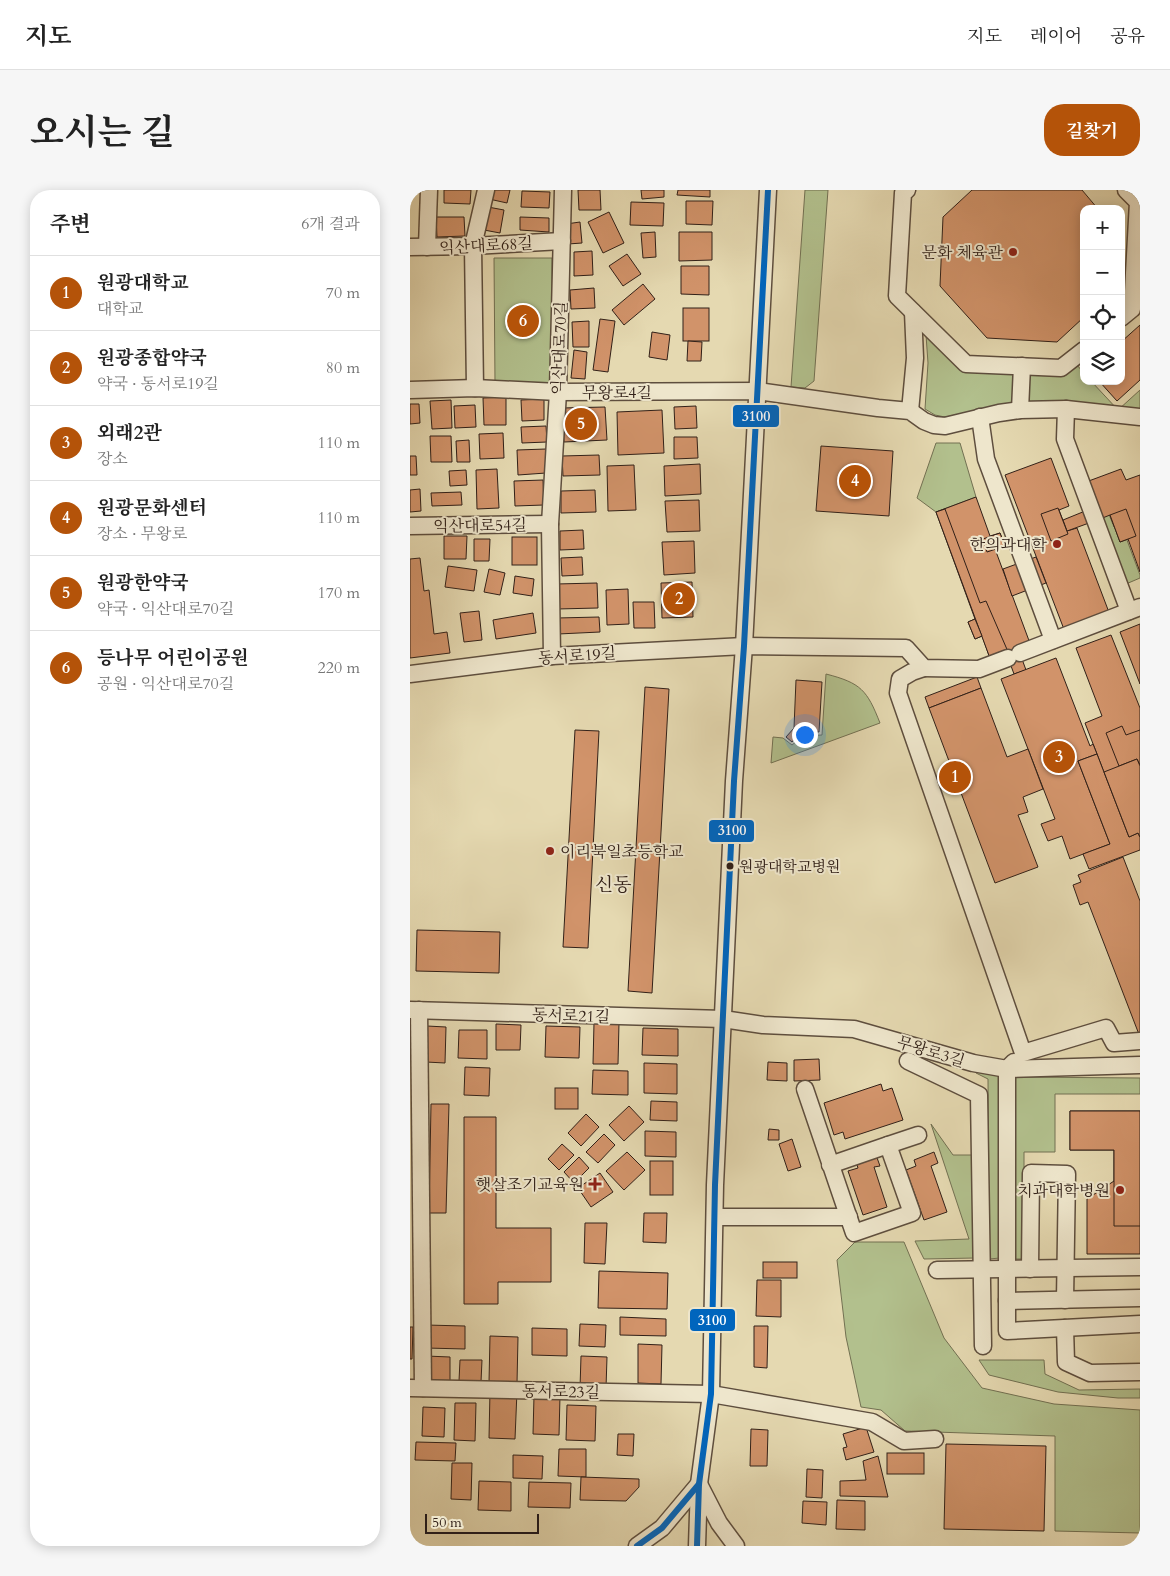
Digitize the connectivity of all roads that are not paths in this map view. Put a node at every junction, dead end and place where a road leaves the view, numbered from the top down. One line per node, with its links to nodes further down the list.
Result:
1 (429, 190): 10 (street)
2 (486, 190): 8 (street)
3 (563, 190): 7 (street, 익산대로70길)
4 (768, 190): 17 (street)
5 (907, 190): 11 (street)
6 (1126, 190): 12 (street)
7 (562, 241): 8 (street, 익산대로68길); 18 (street, 익산대로70길)
8 (473, 246): 10 (street, 익산대로68길); 15 (street)
9 (410, 247): 10 (street, 익산대로68길)
10 (427, 247)
11 (913, 312): 14 (street); 20 (street)
12 (1125, 315)
13 (1080, 353): 14 (street)
14 (1022, 366): 21 (street)
15 (475, 388): 16 (street, 무왕로4길); 18 (street, 무왕로4길)
16 (410, 390)
17 (758, 391): 18 (street, 무왕로4길); 20 (street, 무왕로4길); 28 (street)
18 (558, 392): 24 (street, 익산대로70길)
19 (1066, 409): 21 (street); 23 (street); 26 (street)
20 (910, 410): 22 (street)
21 (1020, 410): 22 (street)
22 (980, 417): 27 (street)
23 (1140, 417)
24 (550, 524): 25 (street, 익산대로54길); 29 (street, 익산대로70길)
25 (410, 526)
26 (1135, 609): 27 (street)
27 (1052, 640): 30 (street)
28 (744, 646): 29 (street, 동서로19길); 30 (street, 동서로19길); 33 (street)
29 (552, 656): 31 (street, 동서로19길)
30 (924, 668): 35 (street)
31 (410, 674)
32 (414, 1010): 33 (street, 동서로21길); 60 (street, 동서로21길)
33 (723, 1019): 37 (street, 무왕로3길); 45 (street)
34 (1140, 1041): 35 (street)
35 (1023, 1053): 39 (street)
36 (908, 1061): 40 (street)
37 (973, 1063): 39 (street, 무왕로3길); 40 (street)
38 (1140, 1065): 39 (street, 무왕로3길)
39 (1007, 1069): 49 (street)
40 (957, 1085): 52 (street)
41 (805, 1089): 44 (street)
42 (918, 1135): 43 (street)
43 (888, 1145): 44 (street); 46 (street)
44 (830, 1165): 46 (street)
45 (714, 1217): 46 (street); 61 (street)
46 (849, 1217)
47 (1066, 1268): 48 (street); 50 (street); 50 (street); 54 (street)
48 (1140, 1268)
49 (1007, 1269): 50 (street); 52 (street); 55 (street)
50 (1030, 1269)
51 (937, 1270): 52 (street)
52 (982, 1270): 58 (street)
53 (1140, 1298): 54 (street)
54 (1065, 1300): 55 (street)
55 (1007, 1301): 57 (street)
56 (1140, 1324): 57 (street)
57 (1065, 1328): 59 (street)
58 (983, 1346)
59 (1140, 1372)
60 (416, 1388): 61 (street, 동서로23길)
61 (711, 1394): 62 (street, 동서로23길); 63 (street)
62 (935, 1439)
63 (699, 1484): 64 (street); 65 (street); 66 (street)
64 (637, 1546)
65 (697, 1546)
66 (736, 1546)

